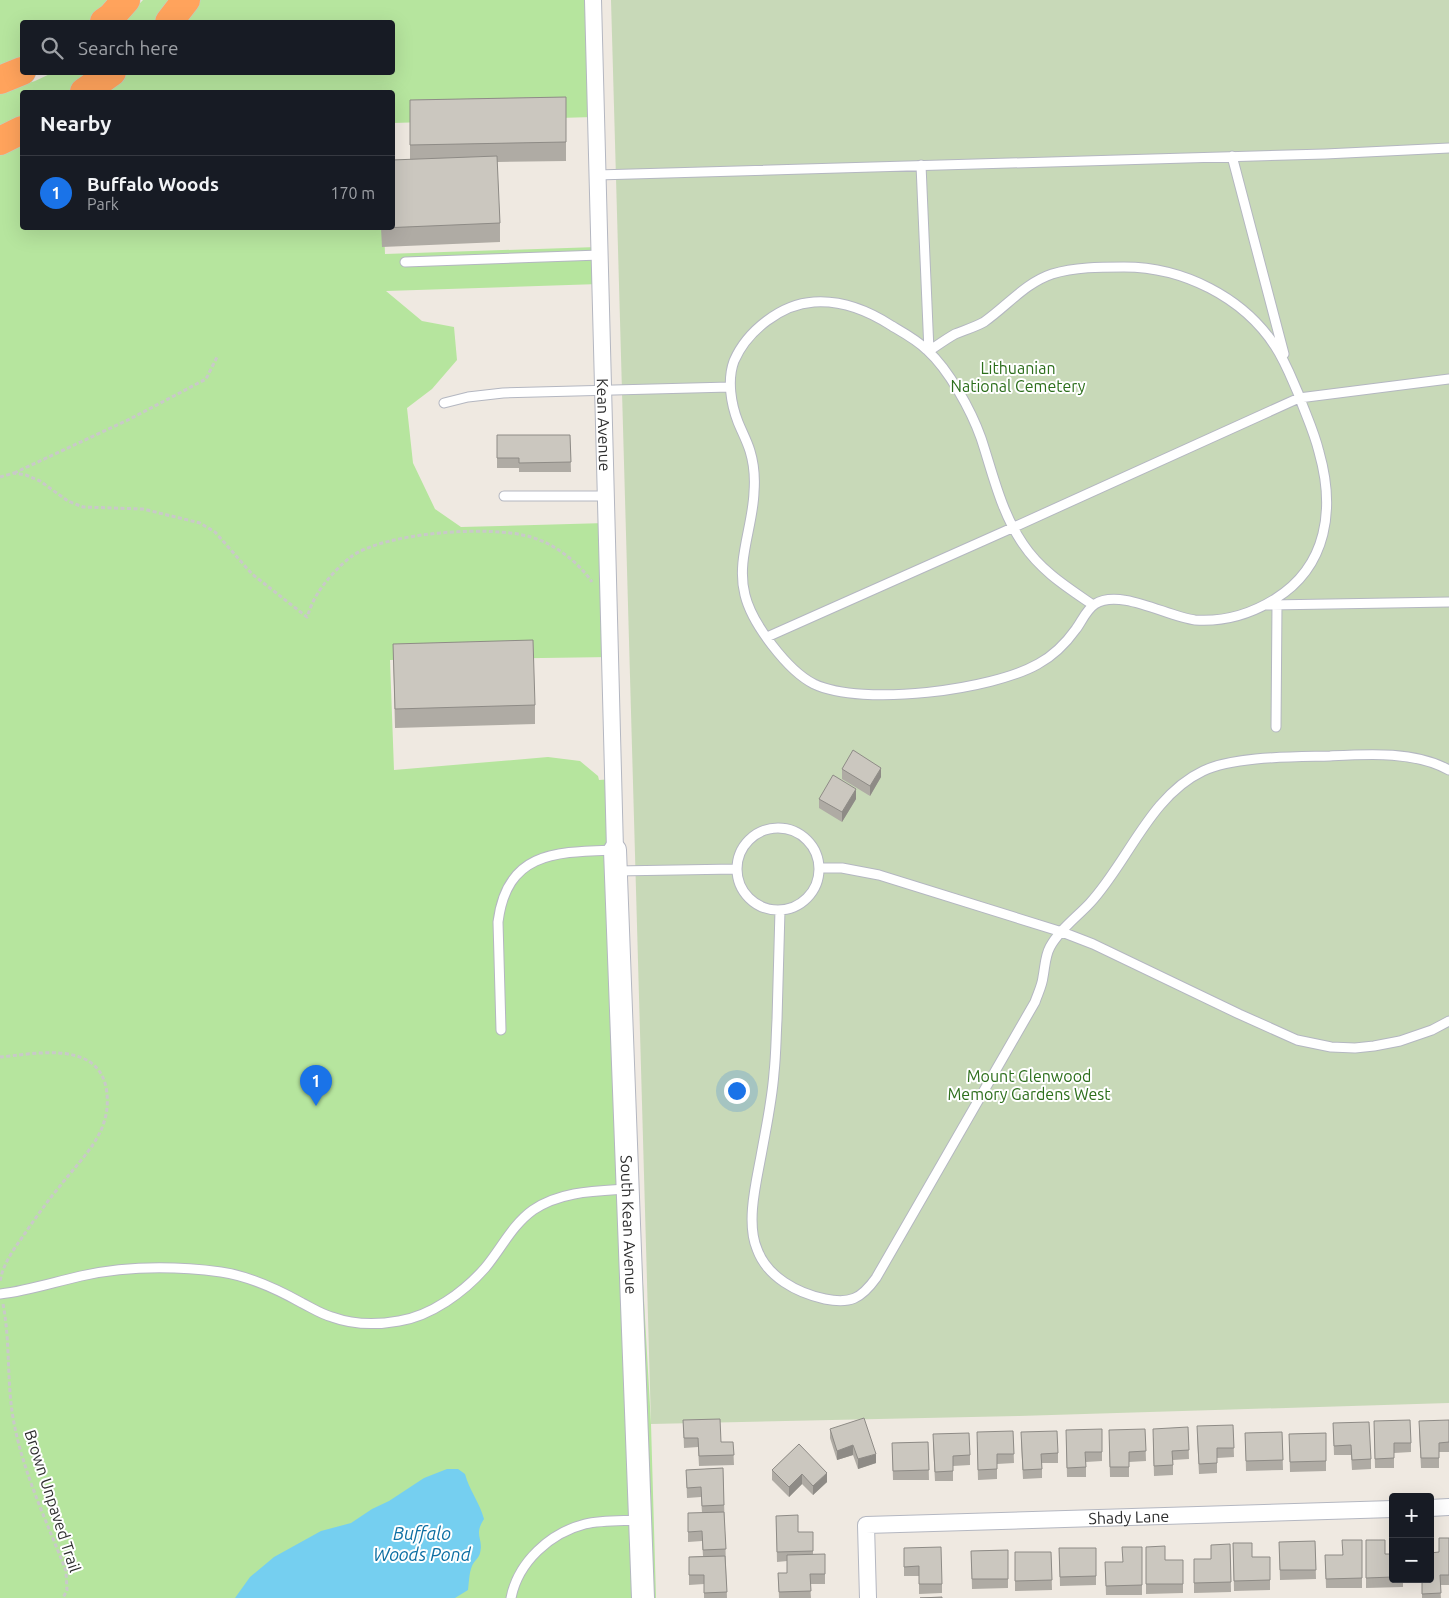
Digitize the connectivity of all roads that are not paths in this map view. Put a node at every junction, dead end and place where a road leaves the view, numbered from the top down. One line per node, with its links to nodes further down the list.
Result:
1 (126, 0): 4 (highway)
2 (186, 0): 5 (highway)
3 (593, 0): 15 (street, Kean Avenue)
4 (107, 20)
5 (171, 20)
6 (20, 72): 8 (highway)
7 (108, 75): 9 (highway)
8 (0, 80)
9 (87, 90)
10 (20, 131): 11 (highway)
11 (0, 141)
12 (1449, 148): 13 (lane)
13 (1232, 156): 14 (lane); 19 (lane)
14 (920, 165): 15 (lane); 18 (lane)
15 (598, 175): 16 (street, Kean Avenue)
16 (600, 255): 17 (lane); 22 (street, Kean Avenue)
17 (404, 262)
18 (929, 351): 19 (lane); 21 (lane); 27 (lane)
19 (1287, 366): 23 (lane)
20 (1449, 380): 23 (lane)
21 (730, 387): 22 (lane); 32 (lane)
22 (604, 389): 24 (lane); 26 (street, Kean Avenue)
23 (1299, 398): 27 (lane); 30 (lane)
24 (444, 403)
25 (504, 496): 26 (lane)
26 (606, 496): 35 (street, Kean Avenue)
27 (1012, 528): 29 (lane); 32 (lane)
28 (1449, 602): 31 (lane)
29 (1093, 605): 30 (lane); 32 (lane)
30 (1266, 605): 31 (lane)
31 (1277, 605): 33 (lane)
32 (767, 637)
33 (1276, 727)
34 (1449, 770): 39 (lane)
35 (616, 861): 37 (lane); 41 (lane); 42 (street, South Kean Avenue)
36 (819, 868): 37 (lane); 38 (lane); 39 (lane)
37 (736, 870): 38 (lane)
38 (780, 910): 39 (lane)
39 (1062, 932): 40 (lane)
40 (1449, 1021)
41 (501, 1030)
42 (628, 1189): 43 (lane); 47 (street, South Kean Avenue)
43 (0, 1294)
44 (1449, 1507): 45 (street)
45 (1434, 1508)
46 (1389, 1509): 50 (street, Shady Lane)
47 (640, 1520): 48 (lane); 49 (street, South Kean Avenue)
48 (511, 1598)
49 (643, 1598)
50 (868, 1598)

